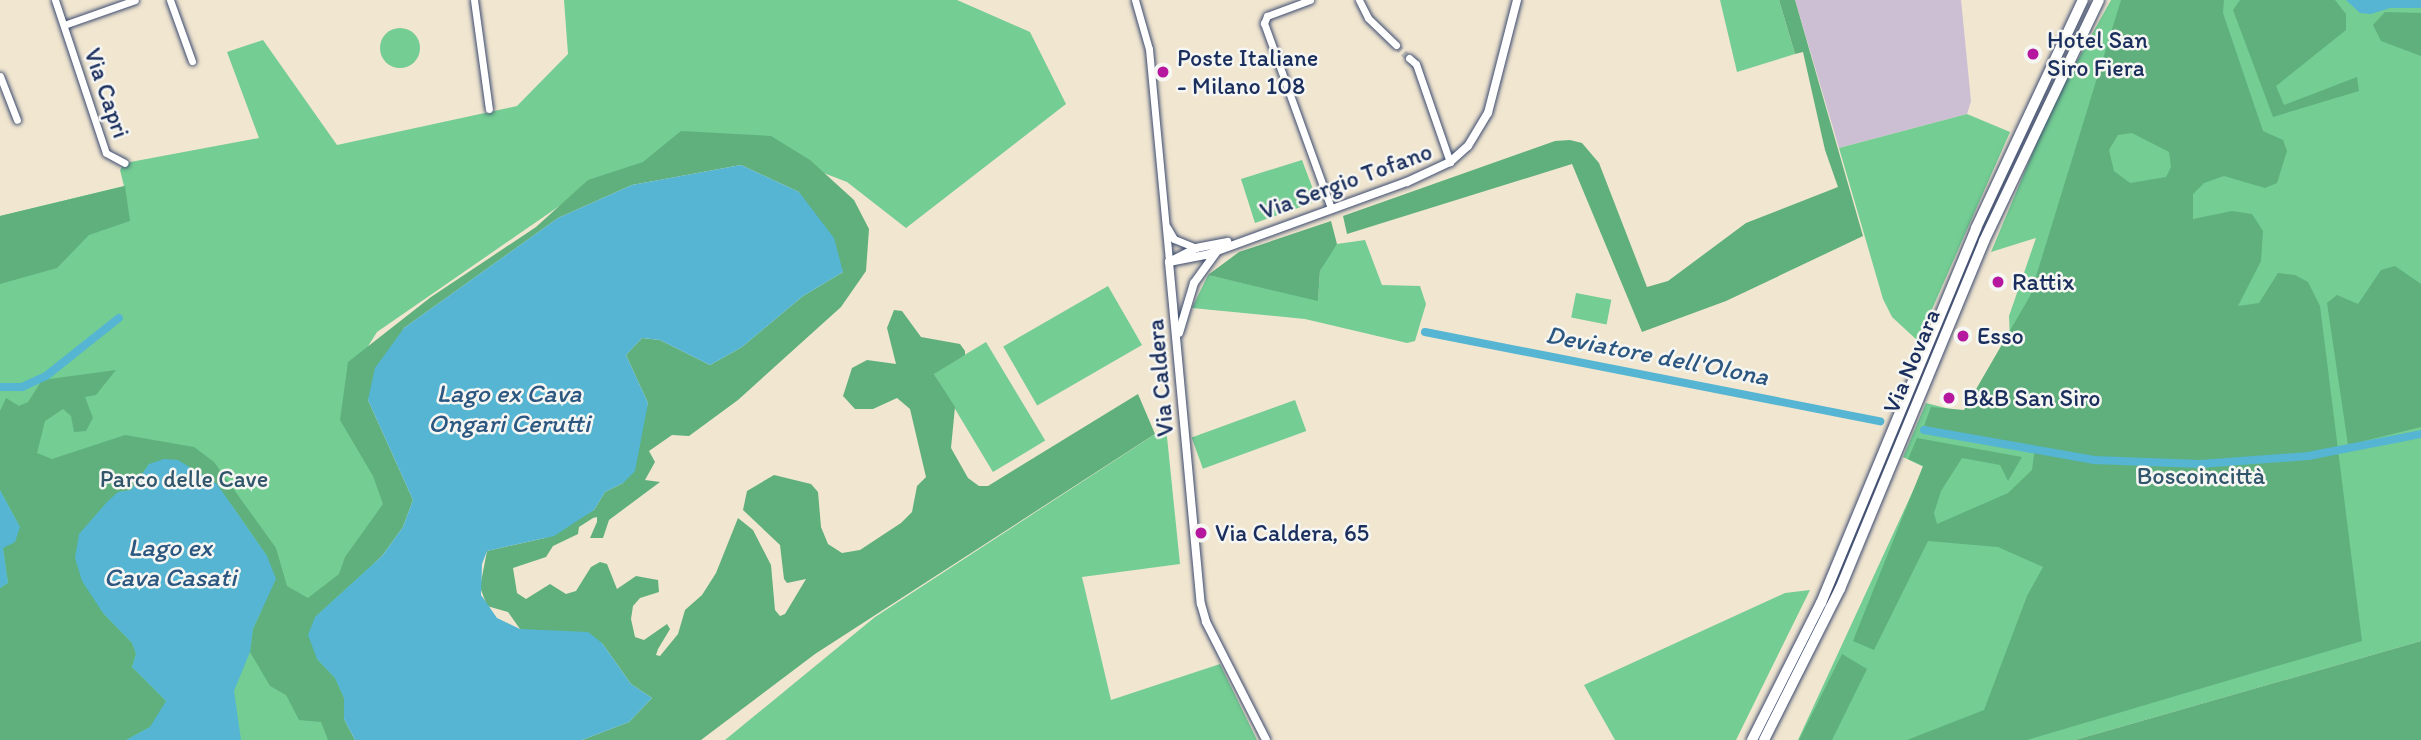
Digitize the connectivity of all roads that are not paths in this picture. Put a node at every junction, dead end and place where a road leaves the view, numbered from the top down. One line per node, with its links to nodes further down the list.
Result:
1 (55, 0): 11 (street, Via Capri)
2 (135, 0): 11 (street, Via Capri)
3 (170, 0): 14 (street)
4 (474, 0): 16 (street)
5 (1135, 0): 21 (street, Via Caldera)
6 (1310, 0): 20 (street)
7 (1359, 0): 12 (street)
8 (1517, 0): 18 (street, Via Sergio Tofano)
9 (2083, 0): 28 (main road, Via Novara)
10 (2099, 0): 29 (main road, Via Novara)
11 (64, 25): 19 (street, Via Capri)
12 (1396, 45)
13 (1409, 58): 18 (street)
14 (192, 61)
15 (0, 76): 17 (street)
16 (489, 109)
17 (17, 120)
18 (1450, 162): 20 (street, Via Sergio Tofano)
19 (125, 163)
20 (1331, 208): 22 (street, Via Sergio Tofano)
21 (1165, 221): 23 (street); 25 (street, Via Caldera)
22 (1244, 239): 23 (street, Via Sergio Tofano); 24 (street, Via Sergio Tofano)
23 (1196, 248): 25 (street, Via Sergio Tofano)
24 (1219, 249): 25 (street, Via Sergio Tofano); 26 (street)
25 (1169, 262): 26 (street, Via Caldera)
26 (1177, 348): 27 (street, Via Caldera)
27 (1266, 740)
28 (1752, 740)
29 (1765, 740)

